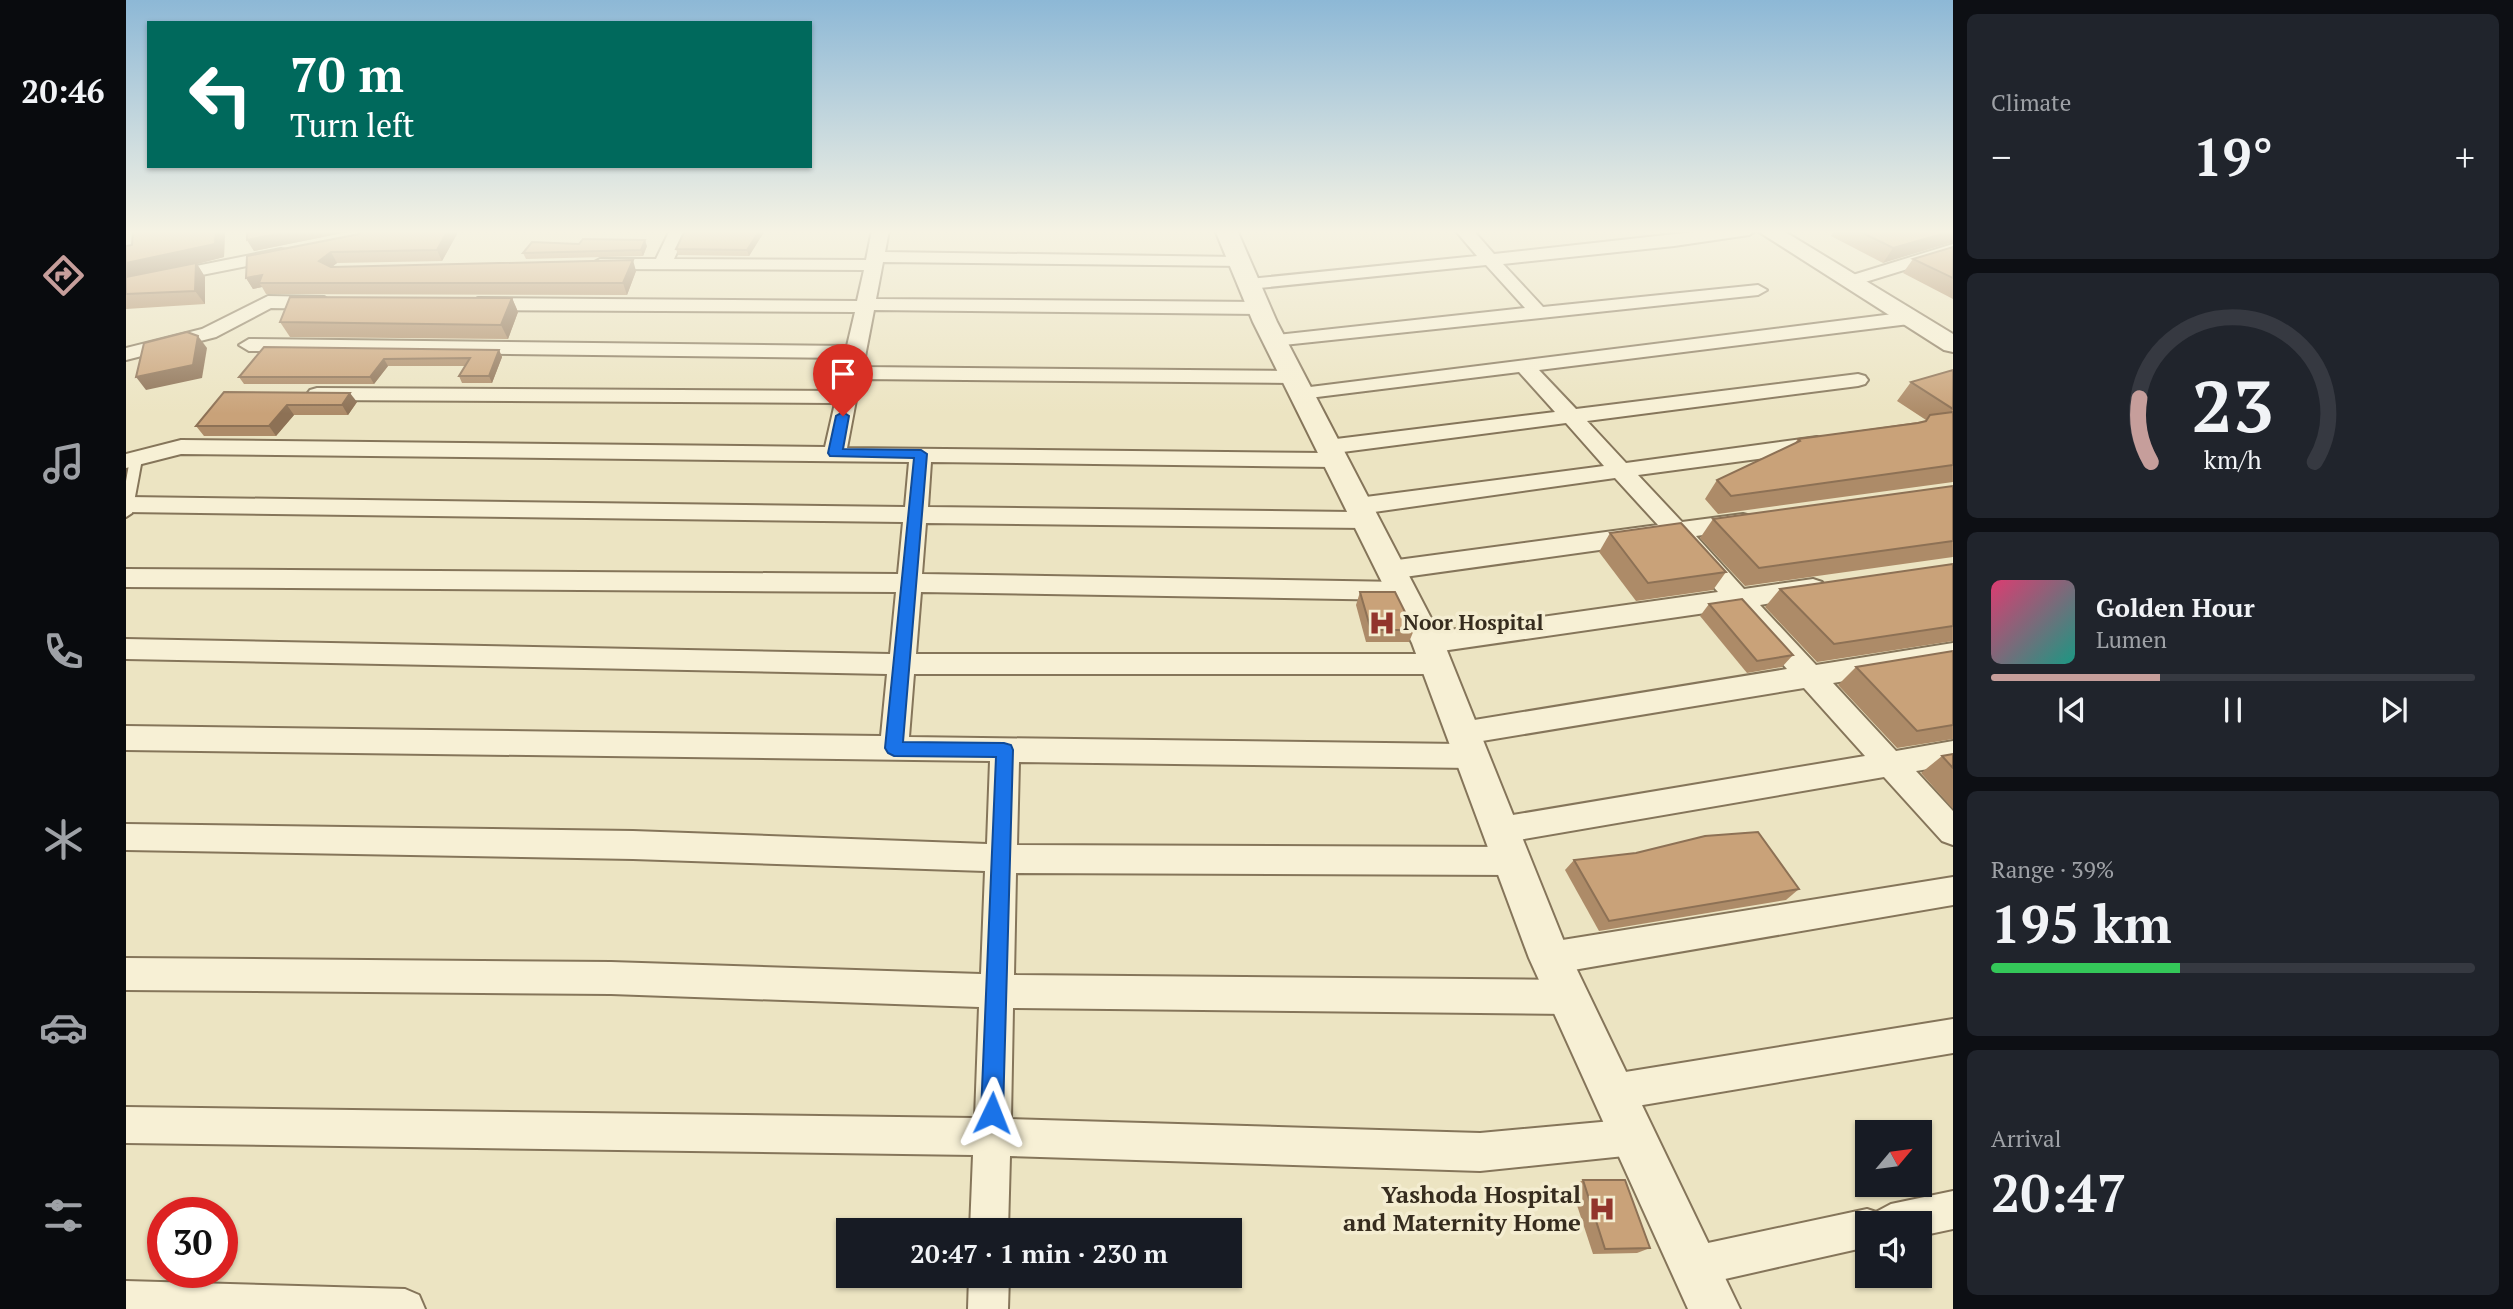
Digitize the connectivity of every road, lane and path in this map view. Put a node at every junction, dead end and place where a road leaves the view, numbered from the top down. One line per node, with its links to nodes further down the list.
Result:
1 (324, 291): 9 (street)
2 (869, 291): 12 (street)
3 (974, 291): 12 (street)
4 (1254, 291): 16 (street)
5 (1519, 291): 13 (street)
6 (1748, 291): 13 (street)
7 (1873, 291): 14 (street)
8 (1879, 291): 15 (street)
9 (316, 303): 10 (street); 20 (street)
10 (344, 303)
11 (454, 304): 12 (street)
12 (866, 305): 19 (street)
13 (1539, 313): 16 (street)
14 (1909, 318): 18 (street); 21 (street)
15 (1953, 331)
16 (1275, 341): 24 (street)
17 (249, 345): 19 (street)
18 (1953, 345)
19 (856, 352): 22 (street)
20 (126, 354)
21 (1524, 365): 24 (street); 27 (street)
22 (852, 373): 24 (street); 26 (street)
23 (1858, 380): 27 (street)
24 (1297, 385): 33 (street)
25 (293, 394): 26 (street)
26 (846, 397): 31 (street)
27 (1571, 416): 33 (street); 35 (street)
28 (198, 425): 30 (street)
29 (1835, 441): 35 (street)
30 (181, 447): 31 (street); 34 (street)
31 (835, 453): 32 (street)
32 (921, 454): 33 (street); 38 (street)
33 (1331, 454): 37 (street)
34 (131, 460): 36 (lane)
35 (1621, 470): 37 (street); 40 (street)
36 (127, 509): 38 (street)
37 (1362, 513): 38 (street); 42 (street)
38 (915, 517): 43 (street)
39 (1759, 519): 40 (street)
40 (1677, 531): 42 (street); 45 (street)
41 (126, 579): 43 (street)
42 (1396, 580): 43 (street); 48 (street)
43 (909, 583): 49 (street)
44 (1832, 585): 45 (street)
45 (1738, 598): 48 (street); 50 (street)
46 (126, 649): 49 (street)
47 (1953, 653): 50 (street)
48 (1432, 654): 49 (street); 52 (street)
49 (902, 664): 53 (street)
50 (1810, 676): 52 (street); 56 (street)
51 (126, 738): 53 (street)
52 (1467, 744): 54 (street); 59 (street)
53 (894, 748): 54 (street)
54 (1004, 750): 60 (street)
55 (1953, 753): 56 (street)
56 (1891, 764): 57 (street); 59 (street)
57 (1953, 832)
58 (126, 837): 60 (street)
59 (1506, 845): 60 (street); 62 (street)
60 (999, 858): 64 (street)
61 (1953, 891): 62 (street)
62 (1550, 958): 65 (street)
63 (126, 974): 64 (street)
64 (995, 991): 65 (street); 70 (street)
65 (1568, 997): 67 (street)
66 (1953, 1036): 67 (street)
67 (1613, 1092): 69 (street)
68 (126, 1125): 70 (street)
69 (1634, 1136): 70 (street); 75 (street)
70 (991, 1137): 73 (street)
71 (1953, 1210): 72 (street)
72 (1932, 1214)
73 (989, 1218)
74 (1855, 1231): 75 (street)
75 (1694, 1266): 80 (street)
76 (989, 1288): 79 (street)
77 (126, 1301): 78 (street)
78 (405, 1309)
79 (988, 1309)
80 (1714, 1309)

